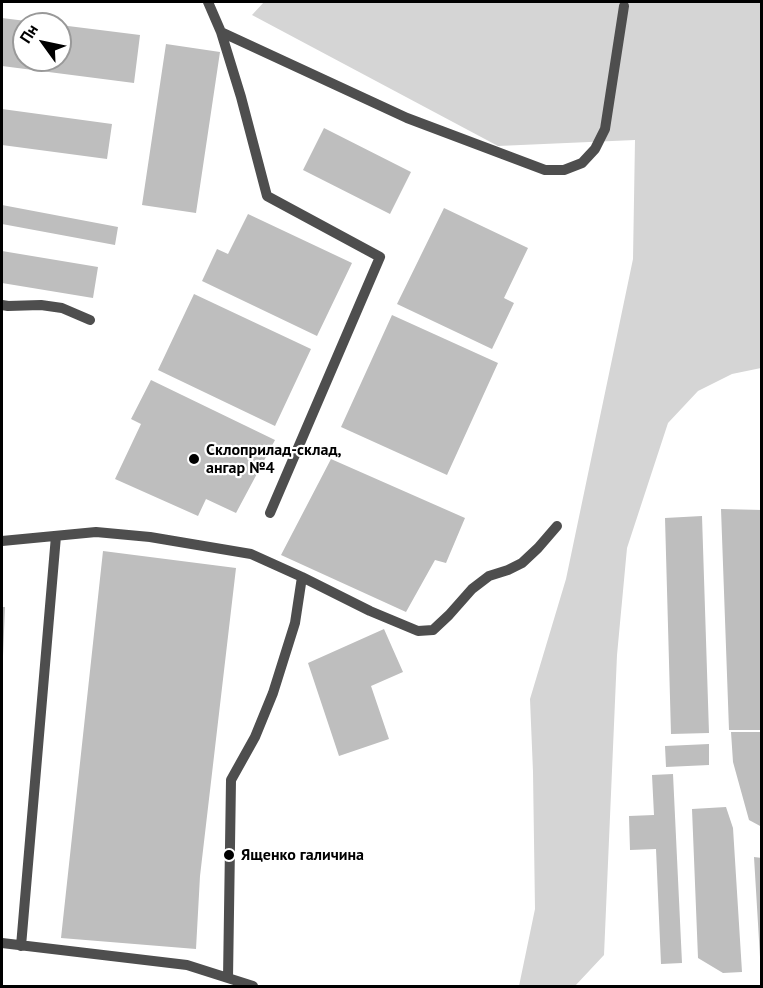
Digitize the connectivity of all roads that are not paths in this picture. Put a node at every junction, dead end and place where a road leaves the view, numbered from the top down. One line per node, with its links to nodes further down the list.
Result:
1 (208, 2): 3 (lane)
2 (624, 6): 3 (lane)
3 (221, 32): 6 (lane)
4 (2, 304): 5 (lane)
5 (90, 320)
6 (270, 513)
7 (557, 526): 10 (lane)
8 (56, 536): 9 (lane); 10 (lane); 12 (lane)
9 (2, 541)
10 (302, 577): 13 (lane)
11 (2, 943): 12 (lane)
12 (21, 945): 13 (lane)
13 (228, 978): 14 (lane)
14 (253, 987)

